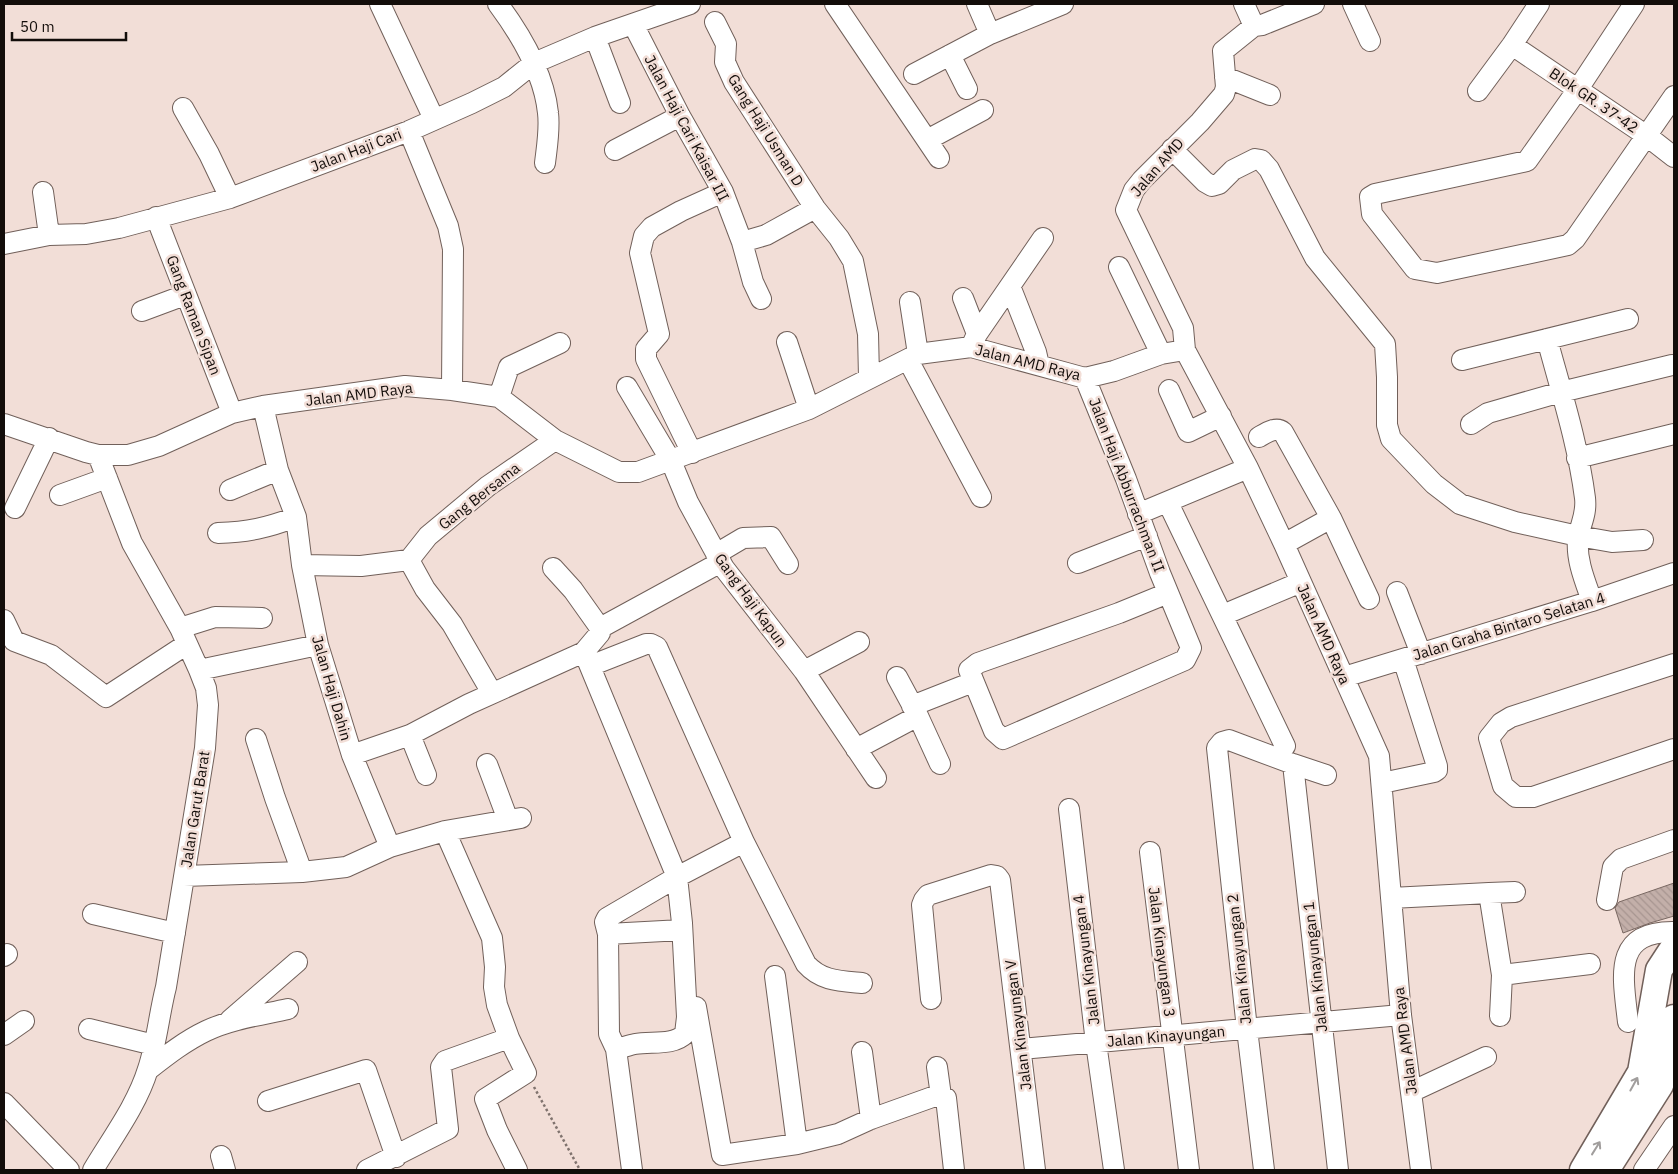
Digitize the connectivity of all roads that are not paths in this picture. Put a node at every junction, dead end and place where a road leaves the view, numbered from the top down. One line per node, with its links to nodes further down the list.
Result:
1 (380, 4): 34 (street)
2 (498, 4): 22 (street)
3 (690, 4): 12 (street, Jalan Haji Cari)
4 (835, 4): 37 (street)
5 (977, 4): 17 (street)
6 (1063, 4): 13 (street)
7 (1244, 4): 16 (street)
8 (1314, 4): 16 (street)
9 (1353, 4): 19 (street)
10 (1539, 4): 20 (street)
11 (1634, 4): 26 (street)
12 (661, 9): 15 (street, Jalan Haji Cari)
13 (1033, 10): 17 (street)
14 (715, 22): 46 (street, Gang Haji Usman D)
15 (633, 24): 18 (street, Jalan Haji Cari); 33 (street, Jalan Haji Cari Kaisar III)
16 (1254, 26): 24 (street, Jalan AMD)
17 (990, 34): 21 (street)
18 (595, 37): 22 (street, Jalan Haji Cari); 30 (street)
19 (1370, 42)
20 (1512, 45): 26 (street, Blok GR. 37-42); 27 (street)
21 (950, 55): 23 (street); 25 (street)
22 (534, 63): 34 (street, Jalan Haji Cari); 42 (street)
23 (914, 74)
24 (1225, 77): 28 (street); 38 (street, Jalan AMD)
25 (967, 89)
26 (1578, 89): 36 (street, Blok GR. 37-42); 36 (street)
27 (1478, 91)
28 (1270, 95)
29 (1674, 96): 36 (street)
30 (620, 103)
31 (183, 108): 45 (street)
32 (983, 110): 37 (street)
33 (680, 116): 39 (street); 44 (street, Jalan Haji Cari Kaisar III)
34 (434, 119): 35 (street, Jalan Haji Cari)
35 (409, 130): 45 (street, Jalan Haji Cari); 73 (street)
36 (1647, 136): 40 (street, Blok GR. 37-42)
37 (927, 140): 41 (street)
38 (1172, 149): 64 (street, Jalan AMD); 104 (street)
39 (615, 150)
40 (1674, 157)
41 (939, 158)
42 (545, 163)
43 (43, 192): 48 (street)
44 (723, 192): 50 (street, Jalan Haji Cari Kaisar III); 87 (street)
45 (230, 198): 47 (street, Jalan Haji Cari)
46 (815, 208): 50 (street); 70 (street, Gang Haji Usman D)
47 (156, 217): 48 (street, Jalan Haji Cari); 54 (street, Gang Raman Sipan)
48 (49, 235): 51 (street, Jalan Haji Cari)
49 (1043, 238): 53 (street)
50 (742, 242): 56 (street, Jalan Haji Cari Kaisar III)
51 (4, 244)
52 (1119, 268): 65 (street)
53 (1010, 286): 61 (street); 68 (street)
54 (185, 295): 58 (street); 79 (street, Gang Raman Sipan)
55 (963, 298): 61 (street)
56 (761, 299)
57 (910, 302): 66 (street)
58 (142, 311)
59 (1628, 319): 60 (street)
60 (1547, 339): 67 (street); 75 (street)
61 (974, 341): 66 (street, Jalan AMD Raya); 68 (street, Jalan AMD Raya)
62 (787, 342): 78 (street)
63 (560, 343): 76 (street)
64 (1185, 350): 65 (street, Jalan AMD Raya); 80 (street, Jalan AMD Raya)
65 (1161, 354): 71 (street, Jalan AMD Raya)
66 (913, 357): 70 (street, Jalan AMD Raya); 96 (street)
67 (1462, 360)
68 (1039, 365): 71 (street, Jalan AMD Raya)
69 (1672, 365): 75 (street)
70 (869, 377): 78 (street, Jalan AMD Raya)
71 (1085, 378): 99 (street, Jalan Haji Abburrachman II)
72 (627, 387): 90 (street, Gang Haji Kapun)
73 (452, 390): 76 (street, Jalan AMD Raya); 77 (street, Jalan AMD Raya)
74 (1169, 390): 80 (street)
75 (1561, 392): 82 (street); 89 (street)
76 (499, 397): 86 (street, Jalan AMD Raya)
77 (263, 406): 79 (street, Jalan AMD Raya); 92 (street, Jalan Haji Dahin)
78 (809, 409): 87 (street, Jalan AMD Raya)
79 (232, 413): 88 (street, Jalan AMD Raya)
80 (1221, 416): 91 (street, Jalan AMD Raya)
81 (4, 424): 85 (street, Jalan AMD Raya)
82 (1471, 424)
83 (1674, 434): 89 (street)
84 (1259, 437): 101 (street)
85 (49, 438): 88 (street, Jalan AMD Raya); 97 (street)
86 (556, 440): 90 (street, Jalan AMD Raya); 108 (street, Gang Bersama)
87 (692, 453): 90 (street, Jalan AMD Raya)
88 (98, 455): 93 (street, Jalan Garut Barat)
89 (1578, 458): 104 (street)
90 (671, 461): 107 (street, Gang Haji Kapun)
91 (1248, 468): 99 (street); 106 (street, Jalan AMD Raya)
92 (278, 470): 94 (street); 100 (street, Jalan Haji Dahin)
93 (107, 478): 95 (street); 123 (street, Jalan Garut Barat)
94 (230, 490)
95 (60, 494)
96 (981, 497)
97 (15, 508)
98 (1171, 509): 119 (street)
99 (1138, 514): 103 (street, Jalan Haji Abburrachman II)
100 (296, 517): 102 (street); 111 (street, Jalan Haji Dahin)
101 (1331, 518): 106 (street); 117 (street)
102 (218, 533)
103 (1146, 536): 109 (street); 116 (street, Jalan Haji Abburrachman II)
104 (1578, 536): 105 (street); 118 (street)
105 (1642, 540)
106 (1284, 544): 114 (street, Jalan AMD Raya)
107 (718, 558): 110 (street); 122 (street); 130 (street, Gang Haji Kapun)
108 (409, 560): 111 (street); 134 (street)
109 (1078, 563)
110 (788, 564)
111 (302, 565): 125 (street, Jalan Haji Dahin)
112 (553, 568): 122 (street)
113 (1674, 573): 118 (street, Jalan Graha Bintaro Selatan 4)
114 (1301, 582): 119 (street); 132 (street, Jalan AMD Raya)
115 (1397, 592): 126 (street)
116 (1168, 593): 133 (street); 133 (street, Jalan Haji Abburrachman II)
117 (1369, 599)
118 (1592, 601): 126 (street, Jalan Graha Bintaro Selatan 4)
119 (1223, 615): 138 (street)
120 (262, 618): 123 (street)
121 (4, 620): 123 (street)
122 (600, 628): 127 (street)
123 (183, 636): 129 (street, Jalan Garut Barat)
124 (859, 642): 130 (street)
125 (318, 645): 129 (street); 141 (street, Jalan Haji Dahin)
126 (1412, 656): 132 (street, Jalan Graha Bintaro Selatan 4); 148 (street)
127 (587, 659): 134 (street); 152 (street); 157 (street)
128 (1674, 664): 140 (street)
129 (199, 670): 156 (street, Jalan Garut Barat)
130 (804, 670): 139 (street, Gang Haji Kapun)
131 (896, 677): 135 (street)
132 (1344, 677): 148 (street, Jalan AMD Raya)
133 (973, 682): 135 (street)
134 (492, 693): 136 (street)
135 (915, 711): 139 (street); 143 (street)
136 (410, 735): 141 (street); 145 (street)
137 (256, 739): 155 (street)
138 (1284, 746)
139 (856, 749): 147 (street, Gang Haji Kapun)
140 (1674, 749)
141 (352, 755): 153 (street, Jalan Haji Dahin)
142 (487, 764): 150 (street)
143 (940, 764)
144 (1293, 764): 146 (street); 182 (street, Jalan Kinayungan 1); 184 (street, Jalan Kinayungan 2)
145 (426, 775)
146 (1326, 775)
147 (876, 778)
148 (1382, 783): 160 (street, Jalan AMD Raya)
149 (1069, 809): 188 (street, Jalan Kinayungan 4)
150 (444, 831): 153 (street); 187 (street)
151 (1674, 840): 161 (street)
152 (744, 842): 157 (street); 172 (street)
153 (390, 847): 155 (street)
154 (1150, 852): 186 (street, Jalan Kinayungan 3)
155 (302, 872): 156 (street)
156 (184, 876): 165 (street, Jalan Garut Barat)
157 (677, 877): 163 (street); 166 (street)
158 (1515, 892): 159 (street)
159 (1490, 893): 160 (street); 170 (street)
160 (1391, 898): 176 (street, Jalan AMD Raya)
161 (1607, 900)
162 (93, 914): 165 (street)
163 (682, 930): 166 (street); 190 (street)
164 (1674, 932): 180 (street)
165 (175, 933): 189 (street, Jalan Garut Barat)
166 (608, 934): 190 (street)
167 (1674, 947): 202 (main road, one-way to 167)
168 (297, 962): 181 (street)
169 (1590, 964): 170 (street)
170 (1502, 975): 177 (street)
171 (775, 976): 203 (street)
172 (862, 983)
173 (931, 999): 191 (street, Jalan Kinayungan V)
174 (696, 1007): 203 (street)
175 (288, 1008): 181 (street)
176 (1401, 1016): 182 (street, Jalan Kinayungan); 196 (street, Jalan AMD Raya)
177 (1500, 1016)
178 (1674, 1018): 202 (main road)
179 (24, 1021): 185 (street)
180 (1628, 1022)
181 (226, 1023): 195 (street)
182 (1321, 1023): 184 (street, Jalan Kinayungan); 216 (street, Jalan Kinayungan 1)
183 (89, 1029): 189 (street)
184 (1247, 1029): 186 (street, Jalan Kinayungan); 215 (street, Jalan Kinayungan 2)
185 (4, 1035)
186 (1172, 1036): 188 (street, Jalan Kinayungan); 214 (street, Jalan Kinayungan 3)
187 (509, 1038): 204 (street); 209 (street)
188 (1096, 1043): 191 (street, Jalan Kinayungan); 213 (street, Jalan Kinayungan 4)
189 (154, 1045): 195 (street, Jalan Garut Barat)
190 (616, 1049): 210 (street)
191 (1021, 1049): 212 (street, Jalan Kinayungan V)
192 (862, 1052): 200 (street)
193 (1486, 1057): 196 (street)
194 (938, 1067): 197 (street)
195 (148, 1070): 207 (street, Jalan Garut Barat)
196 (1411, 1092): 217 (street, Jalan AMD Raya)
197 (941, 1096): 200 (street); 211 (street)
198 (268, 1101): 204 (street)
199 (4, 1103): 206 (street)
200 (871, 1119): 203 (street)
201 (1674, 1126): 205 (street)
202 (1619, 1131): 218 (main road, one-way to 202); 219 (main road)
203 (797, 1144)
204 (396, 1157): 208 (street)
205 (1653, 1165)
206 (69, 1170)
207 (93, 1170)
208 (368, 1170)
209 (517, 1170)
210 (632, 1170)
211 (954, 1170)
212 (1035, 1170)
213 (1114, 1170)
214 (1189, 1170)
215 (1264, 1170)
216 (1338, 1170)
217 (1421, 1170)
218 (1583, 1170)
219 (1606, 1170)

